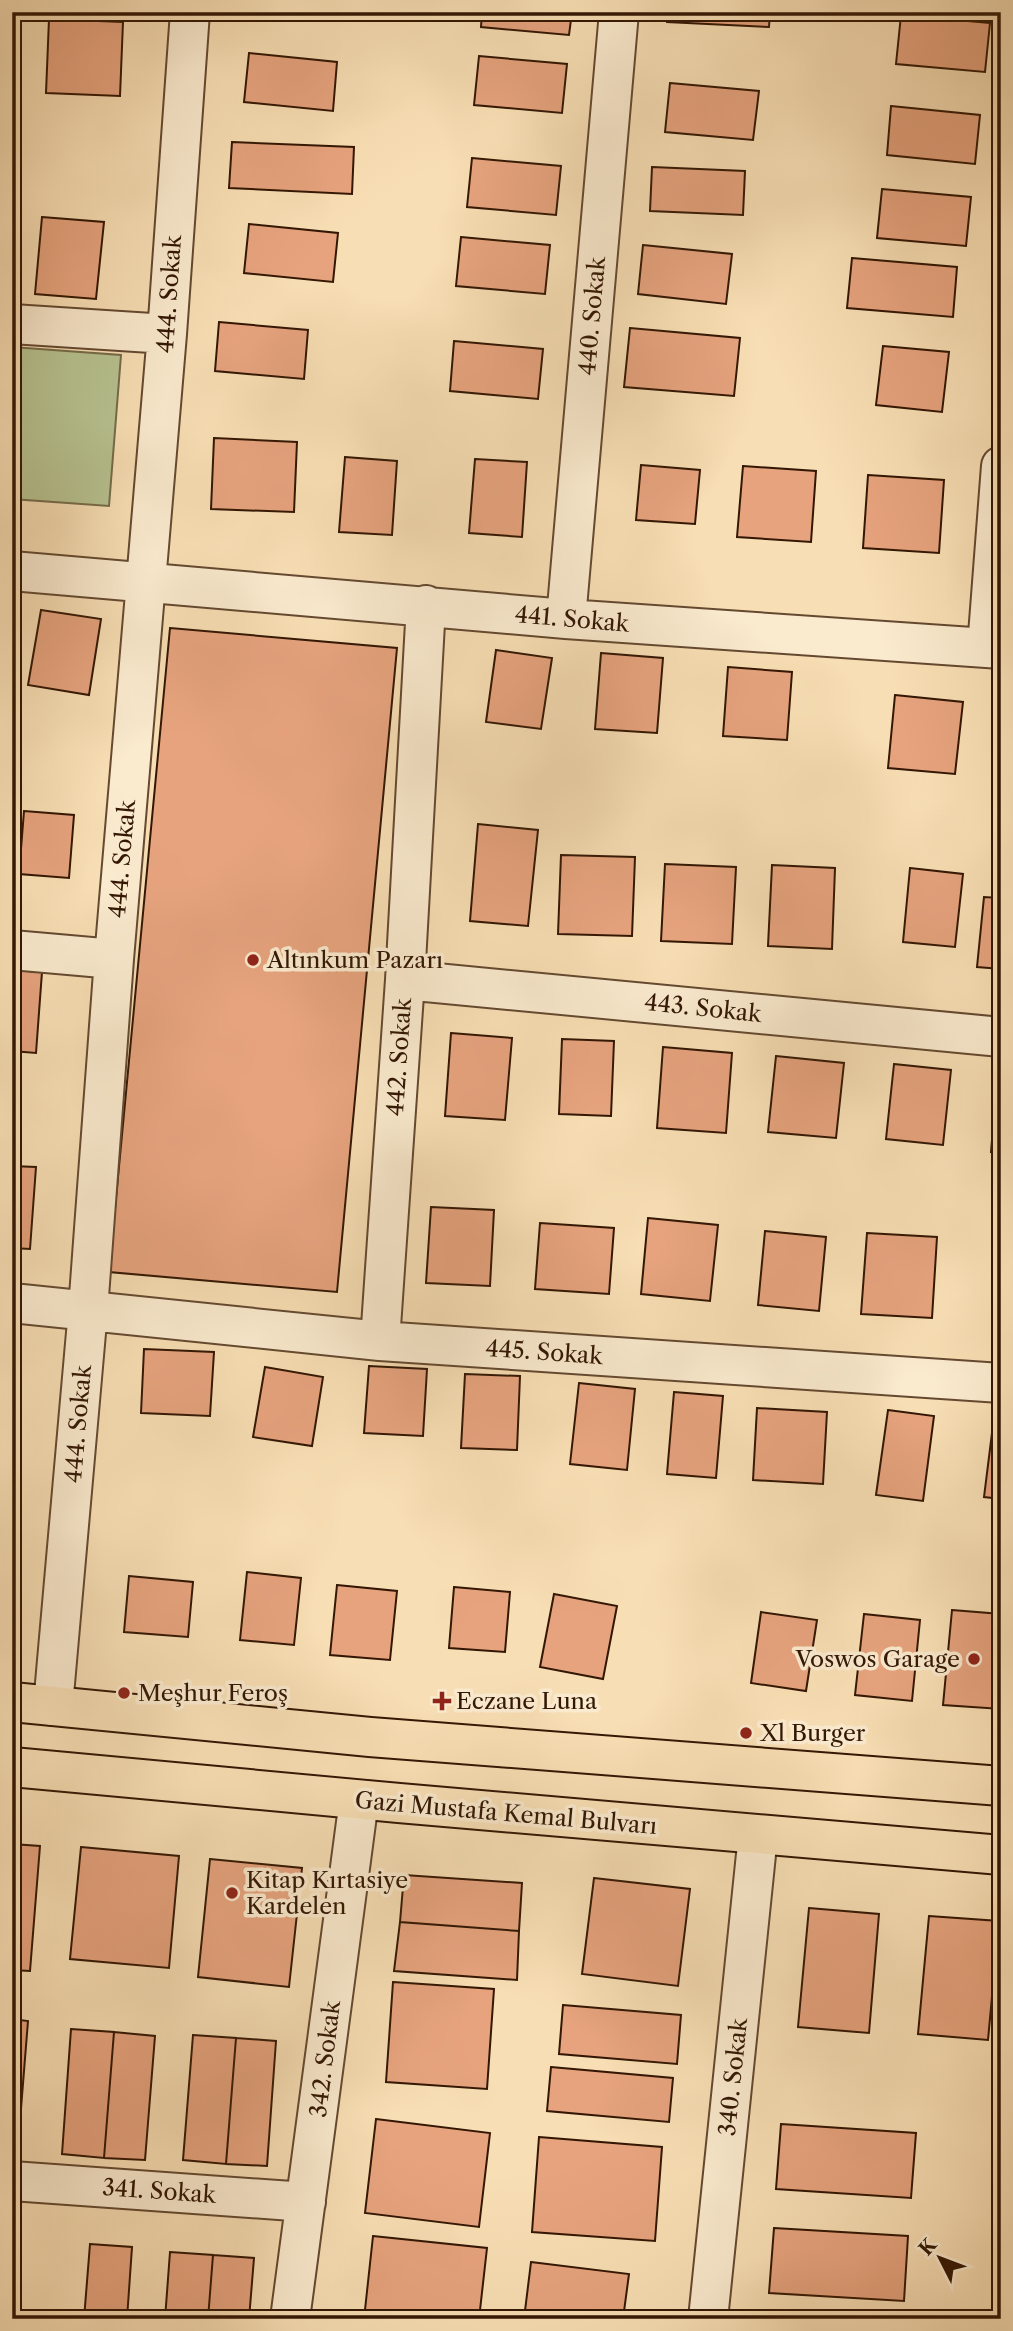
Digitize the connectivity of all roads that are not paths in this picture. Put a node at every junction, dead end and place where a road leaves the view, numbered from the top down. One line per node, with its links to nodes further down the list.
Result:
1 (190, 12): 4 (street, 444. Sokak)
2 (619, 12): 9 (street, 440. Sokak)
3 (12, 324): 4 (street)
4 (167, 334): 7 (street, 444. Sokak)
5 (1001, 466): 10 (street)
6 (12, 571): 7 (street, 441. Sokak)
7 (145, 584): 8 (street, 441. Sokak); 12 (street, 444. Sokak)
8 (426, 606): 9 (street, 441. Sokak); 13 (street, 442. Sokak)
9 (566, 619): 10 (street, 441. Sokak)
10 (994, 649)
11 (12, 950): 12 (street)
12 (114, 959): 16 (street, 444. Sokak)
13 (405, 979): 14 (street, 443. Sokak); 17 (street, 442. Sokak)
14 (1001, 1037)
15 (12, 1303): 16 (street, 445. Sokak)
16 (88, 1310): 17 (street, 445. Sokak); 20 (street, 444. Sokak)
17 (380, 1341): 18 (street, 445. Sokak)
18 (1001, 1383)
19 (12, 1702): 20 (main road)
20 (53, 1706): 22 (main road)
21 (12, 1766): 23 (main road, Gazi Mustafa Kemal Bulvarı)
22 (1001, 1786)
23 (359, 1800): 24 (main road, Gazi Mustafa Kemal Bulvarı); 27 (street, 342. Sokak)
24 (758, 1835): 25 (main road, Gazi Mustafa Kemal Bulvarı); 29 (street, 340. Sokak)
25 (1001, 1854)
26 (12, 2181): 27 (street, 341. Sokak)
27 (306, 2202): 28 (street, 342. Sokak)
28 (290, 2319)
29 (708, 2319)

